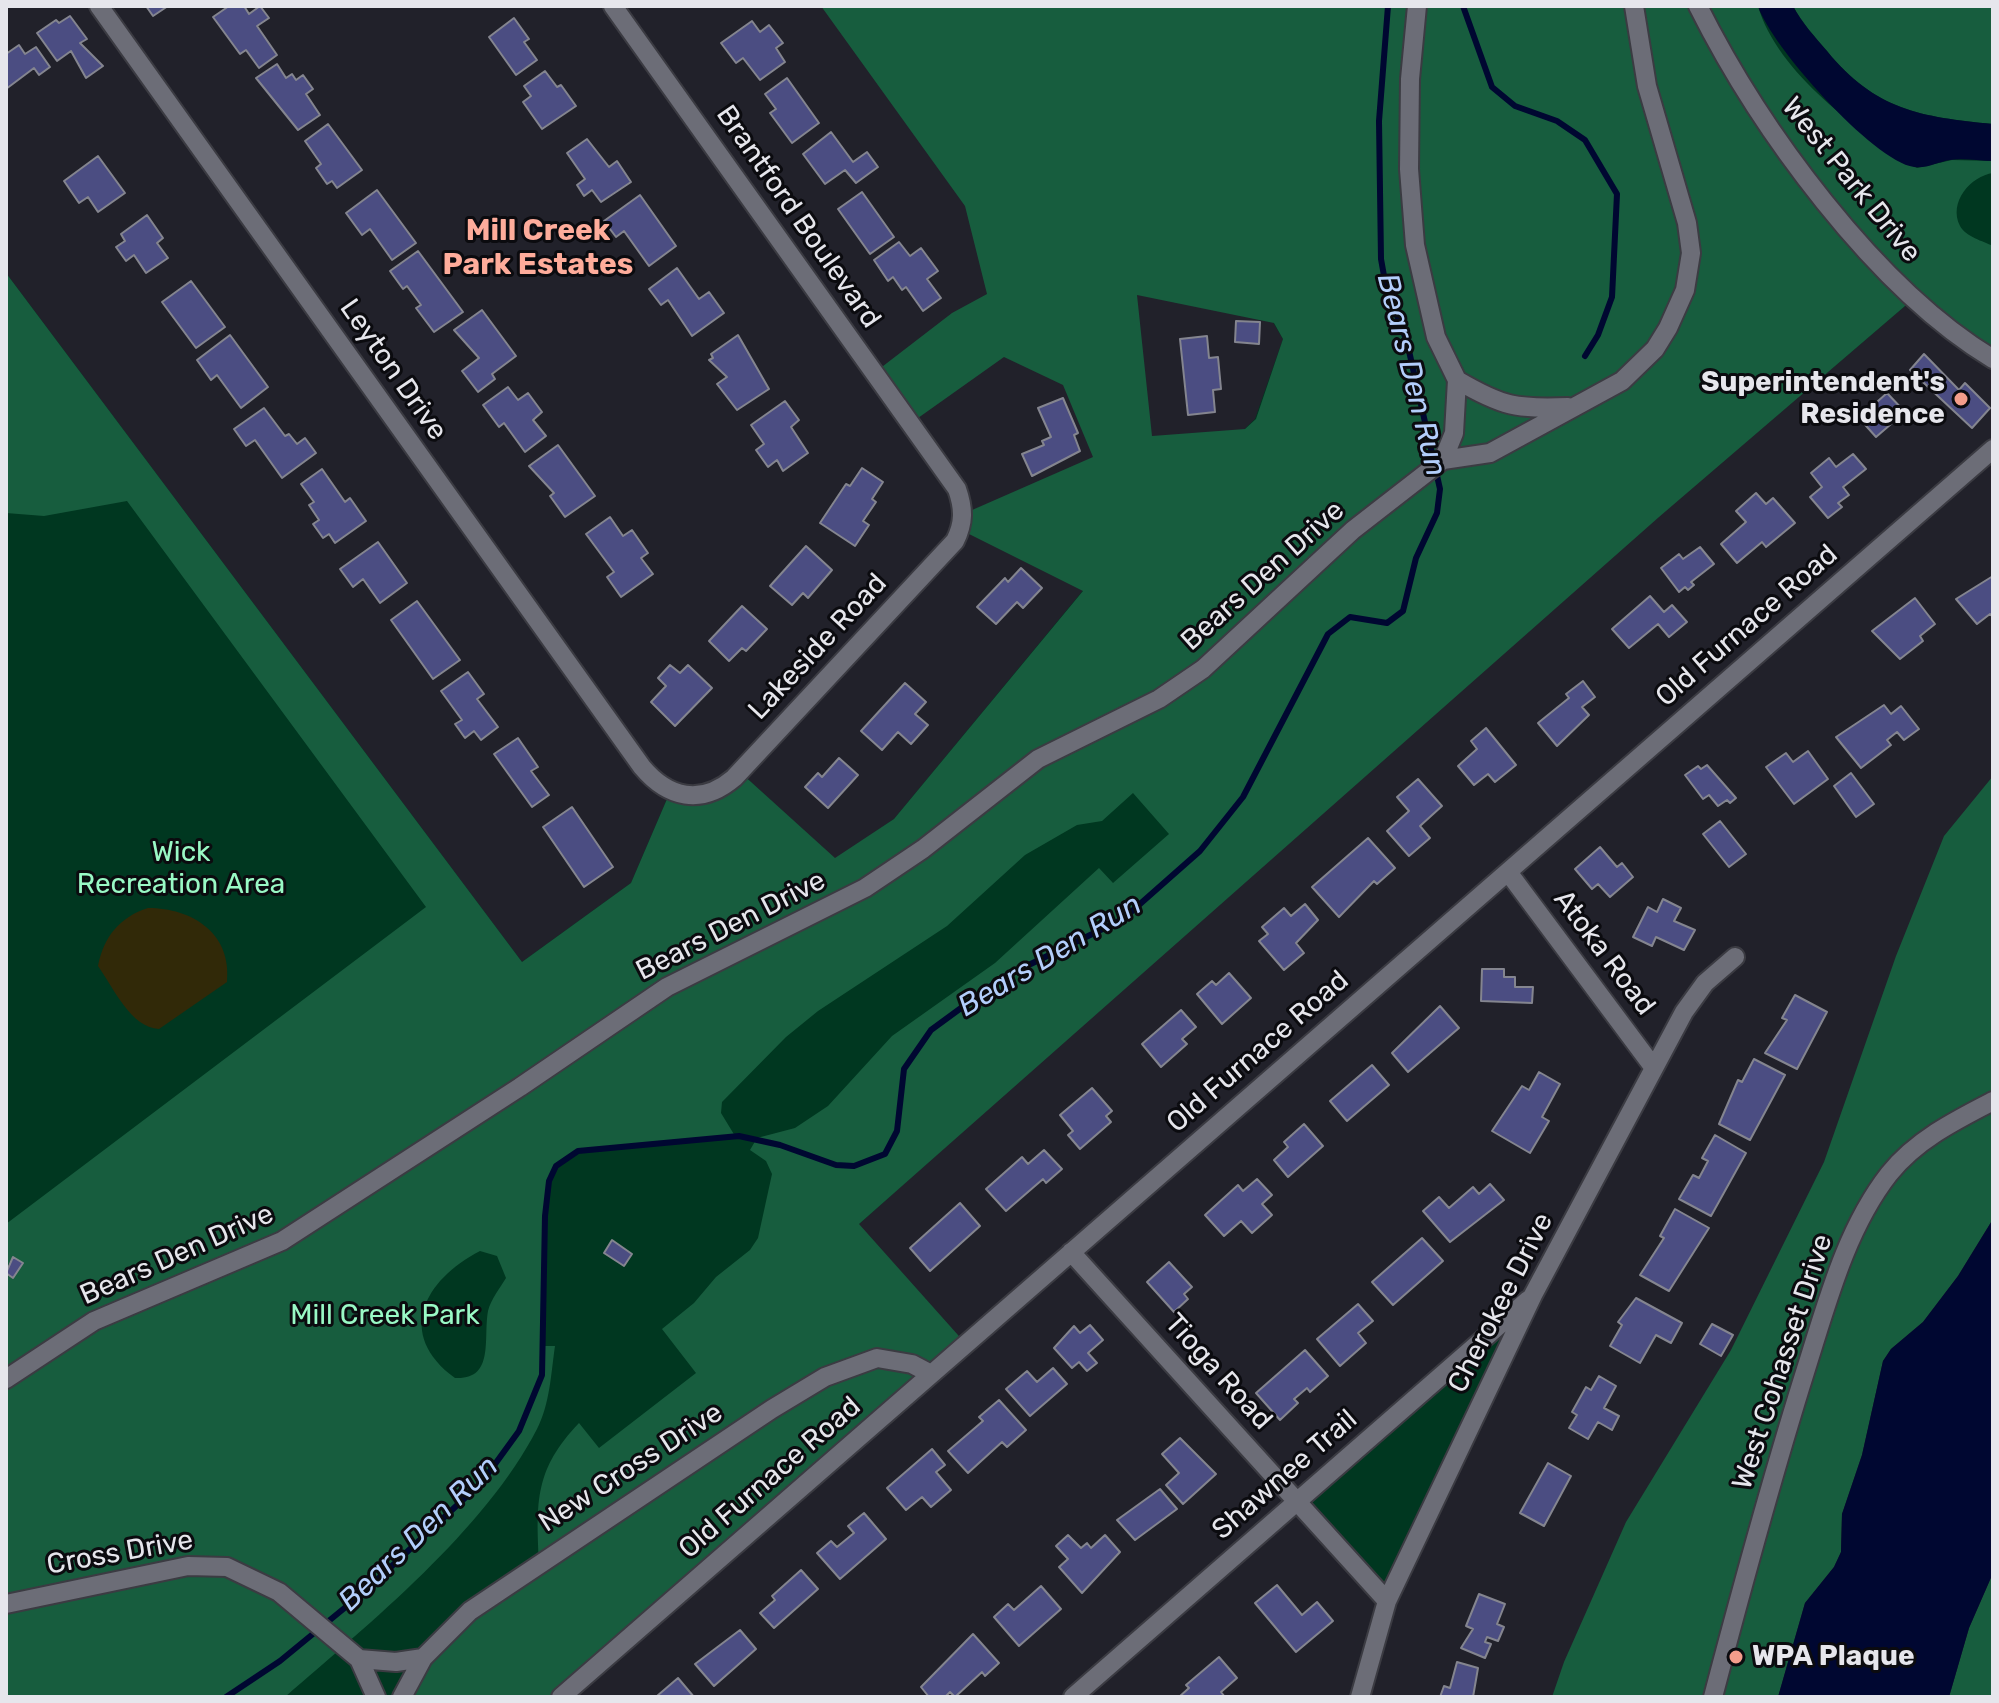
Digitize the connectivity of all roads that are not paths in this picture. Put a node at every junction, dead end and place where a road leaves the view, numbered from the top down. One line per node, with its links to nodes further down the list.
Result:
1 (99, 6): 12 (street, Leyton Drive)
2 (613, 6): 10 (street, Brantford Boulevard)
3 (1417, 6): 7 (street)
4 (1634, 6): 8 (street)
5 (1698, 6): 6 (street, West Park Drive)
6 (1993, 359)
7 (1457, 380): 8 (street); 11 (street)
8 (1570, 407): 11 (street)
9 (1993, 449): 13 (street, Old Furnace Road)
10 (937, 460): 12 (street, Lakeside Road)
11 (1442, 461): 20 (street, Bears Den Drive)
12 (642, 767)
13 (1508, 872): 15 (street, Atoka Road); 17 (street, Old Furnace Road)
14 (1735, 957): 15 (street, Cherokee Drive)
15 (1654, 1068): 18 (street, Cherokee Drive)
16 (1993, 1101): 31 (street, West Cohasset Drive)
17 (1071, 1252): 19 (street, Old Furnace Road); 21 (street, Tioga Road)
18 (1533, 1295): 21 (street, Shawnee Trail); 22 (street, Cherokee Drive)
19 (931, 1374): 24 (street, New Cross Drive); 28 (street, Old Furnace Road)
20 (6, 1379)
21 (1297, 1502): 22 (street, Tioga Road); 29 (street, Shawnee Trail)
22 (1387, 1601): 30 (street, Cherokee Drive)
23 (6, 1604): 25 (street, Cross Drive)
24 (423, 1658): 25 (street); 27 (street, New Cross Drive)
25 (359, 1659): 26 (street, Cross Drive)
26 (376, 1697)
27 (402, 1697)
28 (561, 1697)
29 (1073, 1697)
30 (1360, 1697)
31 (1713, 1697)

